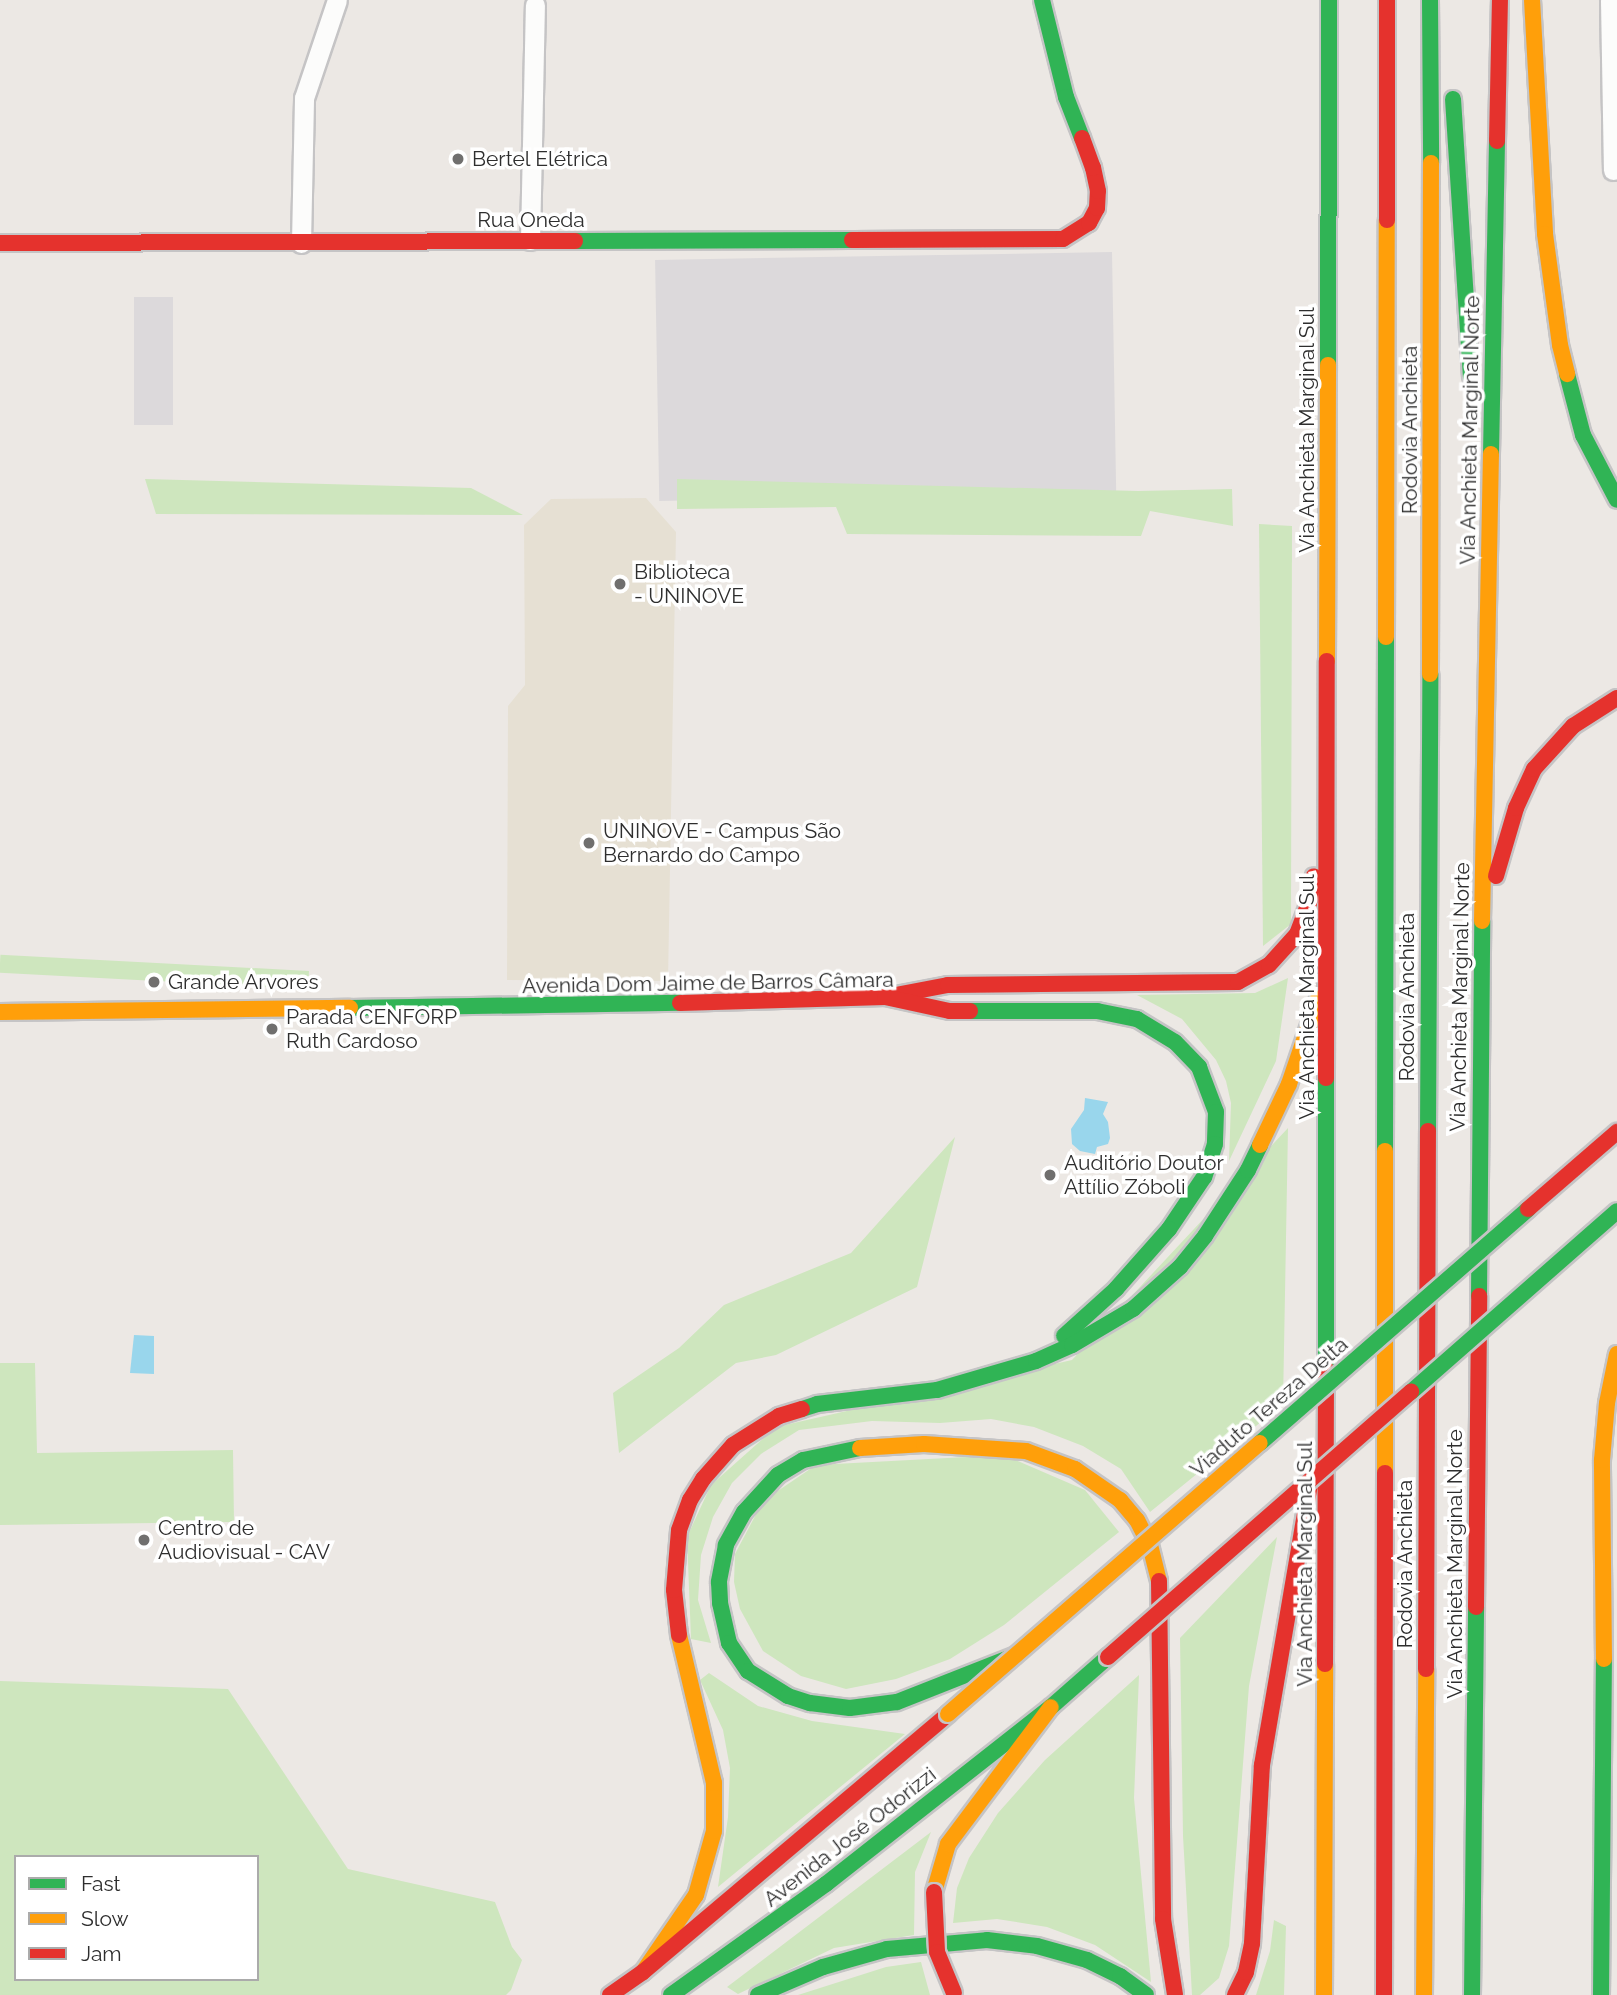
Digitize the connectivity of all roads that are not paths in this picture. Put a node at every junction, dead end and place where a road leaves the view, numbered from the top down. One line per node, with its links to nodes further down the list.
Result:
1 (337, 0): 14 (street)
2 (1042, 0): 12 (main road, Rua Oneda)
3 (1329, 0): 20 (main road, Via Anchieta Marginal Sul)
4 (1387, 0): 46 (main road, Rodovia Anchieta)
5 (1430, 0): 47 (main road, Rodovia Anchieta)
6 (1500, 0): 18 (main road, Via Anchieta Marginal Norte)
7 (1532, 0): 17 (main road)
8 (1609, 0): 11 (street)
9 (536, 5): 12 (street)
10 (1452, 79): 15 (main road)
11 (1613, 170)
12 (530, 240): 14 (main road, Rua Oneda)
13 (0, 243): 14 (main road, Rua Oneda)
14 (300, 243)
15 (1472, 391)
16 (1475, 432): 18 (main road)
17 (1617, 500)
18 (1488, 608): 21 (main road, Via Anchieta Marginal Norte)
19 (1617, 698): 21 (main road)
20 (1328, 775): 22 (main road, Via Anchieta Marginal Sul); 23 (main road)
21 (1482, 928): 48 (main road, Via Anchieta Marginal Norte)
22 (1328, 968): 28 (main road); 29 (main road, Via Anchieta Marginal Sul)
23 (885, 997): 24 (main road, Avenida Dom Jaime de Barros Câmara); 28 (main road, Avenida Dom Jaime de Barros Câmara)
24 (0, 1012)
25 (1617, 1132): 31 (main road, Viaduto Tereza Delta, bridge)
26 (1617, 1211): 35 (main road, bridge)
27 (1617, 1354): 32 (main road)
28 (1036, 1361): 37 (main road)
29 (1327, 1393): 44 (main road); 45 (main road, Via Anchieta Marginal Sul)
30 (1617, 1574): 32 (street)
31 (1014, 1656): 34 (main road); 36 (main road, Viaduto Tereza Delta, bridge)
32 (1604, 1659): 49 (main road)
33 (730, 1673): 34 (main road)
34 (764, 1683): 43 (main road)
35 (1051, 1707): 38 (main road, bridge); 40 (main road, Avenida José Odorizzi)
36 (948, 1714): 37 (main road, Avenida José Odorizzi)
37 (643, 1972): 39 (main road, Avenida José Odorizzi)
38 (955, 1994)
39 (610, 1995)
40 (671, 1995)
41 (758, 1995): 42 (main road)
42 (1146, 1995)
43 (1175, 1995)
44 (1235, 1995)
45 (1324, 1995)
46 (1384, 1995)
47 (1424, 1995)
48 (1472, 1995)
49 (1601, 1995)

